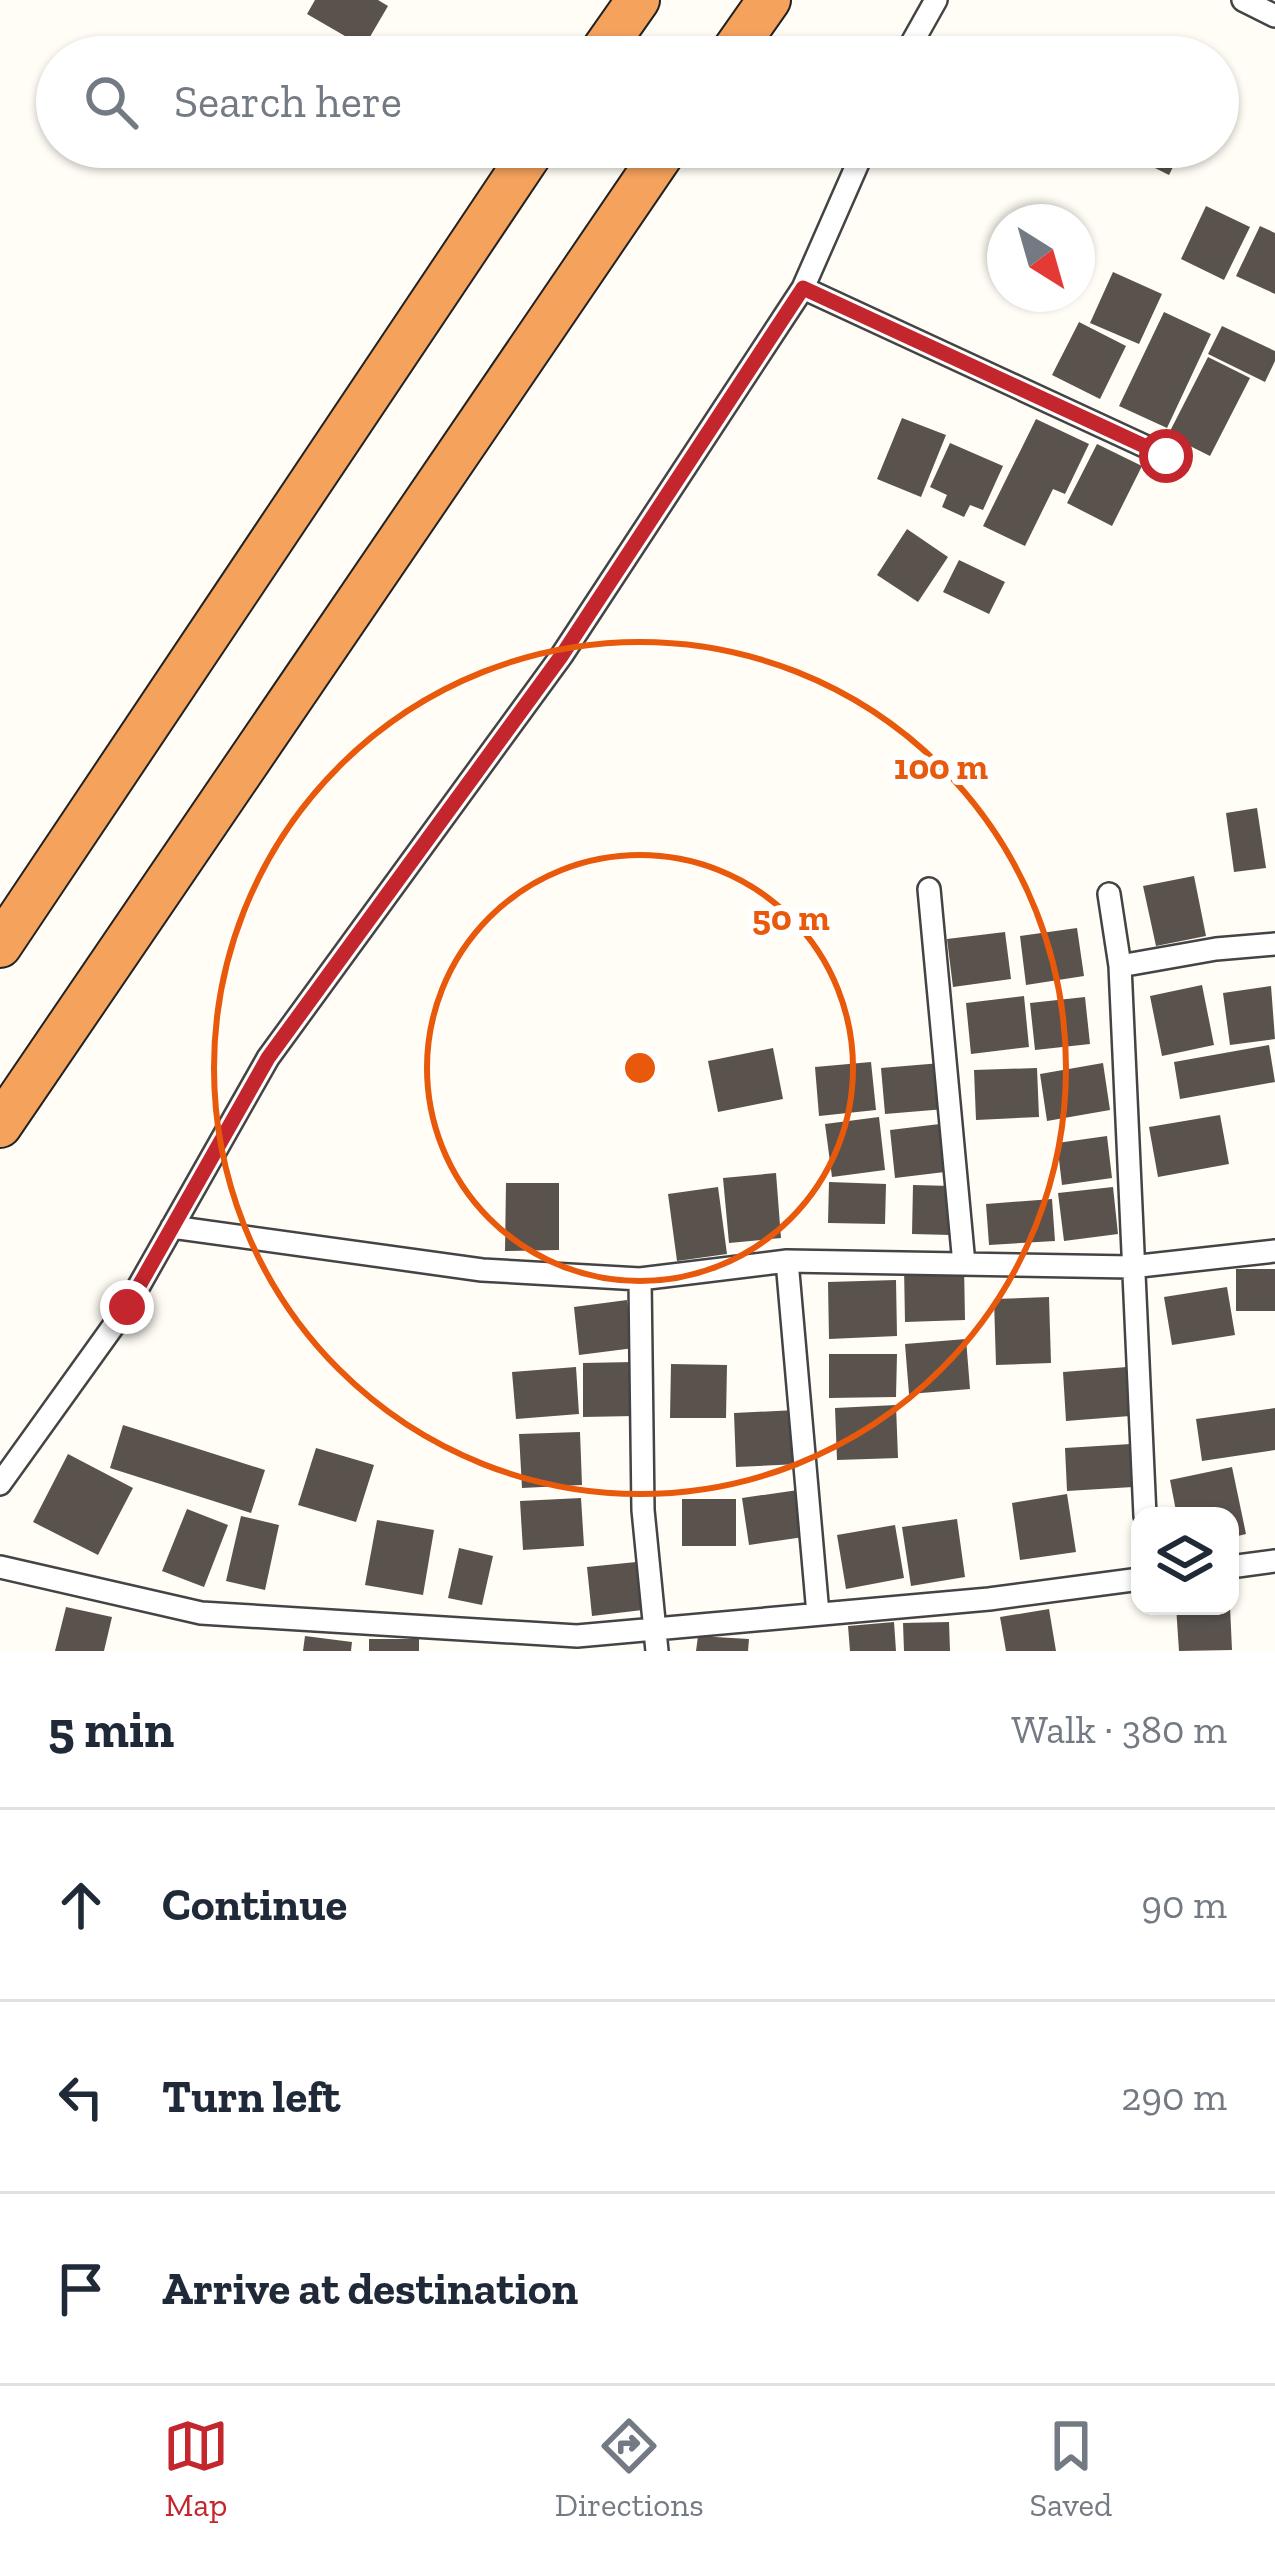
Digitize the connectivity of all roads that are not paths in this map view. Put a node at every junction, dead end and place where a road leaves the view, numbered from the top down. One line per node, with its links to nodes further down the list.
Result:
1 (638, 0): 6 (highway)
2 (769, 0): 7 (highway)
3 (936, 0): 8 (street)
4 (1243, 0): 5 (street)
5 (1275, 16)
6 (613, 36)
7 (744, 36)
8 (916, 36)
9 (521, 168): 17 (highway)
10 (653, 168): 19 (highway)
11 (856, 168): 12 (street)
12 (803, 288): 13 (street); 20 (street)
13 (1166, 456)
14 (929, 889): 23 (street)
15 (1109, 894): 18 (street)
16 (1275, 944): 18 (street)
17 (0, 946)
18 (1120, 966): 24 (street)
19 (0, 1126)
20 (172, 1227): 25 (street); 26 (street)
21 (1275, 1251): 24 (street)
22 (787, 1261): 23 (street); 25 (street); 32 (street)
23 (964, 1264): 24 (street)
24 (1131, 1268): 27 (street)
25 (640, 1279): 33 (street)
26 (0, 1484)
27 (1144, 1507)
28 (1275, 1562): 29 (street)
29 (1239, 1566)
30 (0, 1567): 33 (street)
31 (1131, 1580): 32 (street)
32 (818, 1614): 33 (street)
33 (658, 1640)

